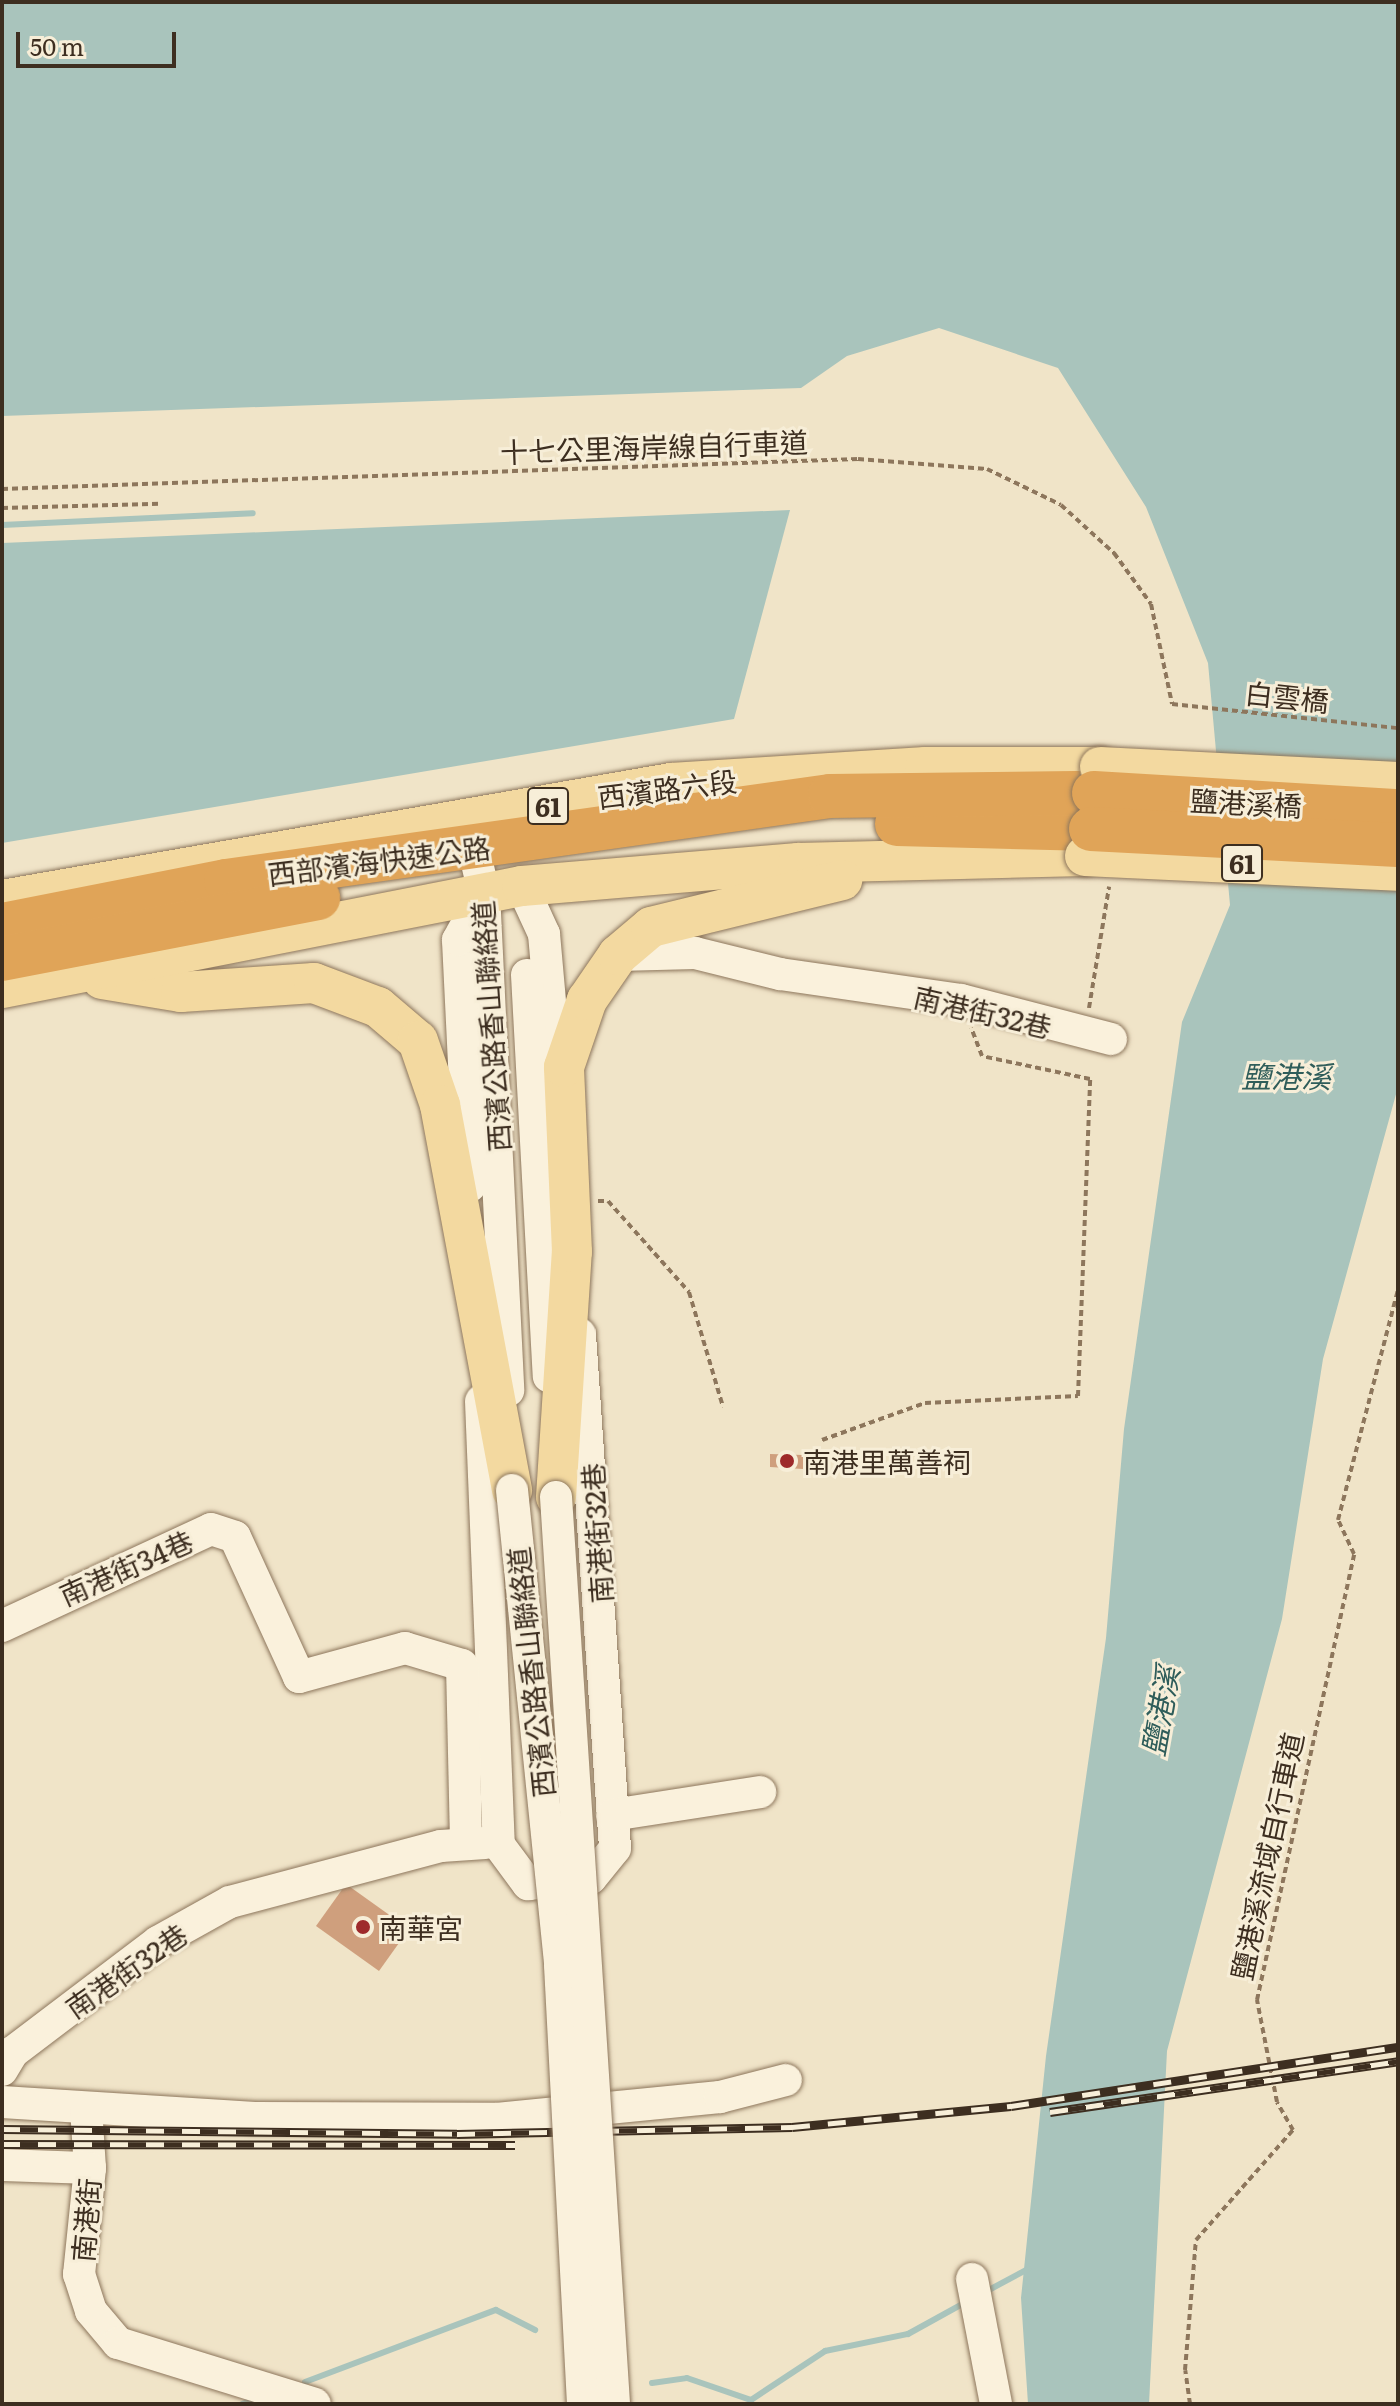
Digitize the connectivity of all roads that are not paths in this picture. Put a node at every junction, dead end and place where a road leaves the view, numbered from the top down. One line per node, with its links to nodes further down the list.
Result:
1 (1398, 782): 2 (main road, 鹽港溪橋 / 61, bridge)
2 (1092, 811): 3 (highway, 鹽港溪橋 / 61, bridge); 4 (highway, 鹽港溪橋 / 61, bridge); 5 (main road, 西濱路六段 / 61); 6 (highway, 西部濱海快速公路 / 61); 6 (main road, 西濱路六段 / 61); 7 (main road, 61, bridge)
3 (1398, 811)
4 (1398, 845)
5 (968, 860): 6 (main road, 西濱路六段 / 61); 10 (main road)
6 (494, 861): 8 (main road, 西濱路六段 / 61); 9 (highway, 西部濱海快速公路 / 61); 11 (highway, 西部濱海快速公路 / 61); 12 (main road, 西濱路六段 / 61); 15 (street, 南港街32巷); 16 (street); 17 (street, 西濱公路香山聯絡道); 18 (street, 西濱公路香山聯絡道)
7 (1398, 871)
8 (2, 900)
9 (2, 925)
10 (618, 955): 14 (street, 南港街32巷); 15 (main road)
11 (2, 959)
12 (79, 975): 13 (main road, 西濱路六段 / 61); 16 (main road)
13 (2, 988)
14 (1111, 1039)
15 (572, 1252): 18 (main road); 21 (street, 南港街32巷)
16 (475, 1303): 17 (main road); 23 (street)
17 (512, 1490): 32 (street, 西濱公路香山聯絡道, bridge)
18 (556, 1497): 33 (street, 西濱公路香山聯絡道, bridge)
19 (2, 1626): 22 (street, 南港街34巷)
20 (760, 1792): 21 (street)
21 (612, 1815): 23 (street, 南港街32巷)
22 (466, 1840): 23 (street, 南港街32巷); 24 (street, 南港街32巷)
23 (499, 1845)
24 (2, 2070)
25 (786, 2080): 27 (street)
26 (2, 2102): 27 (street)
27 (86, 2108): 29 (street, 南港街)
28 (2, 2165): 29 (street)
29 (90, 2168): 31 (street, 南港街)
30 (975, 2291): 34 (street)
31 (315, 2404)
32 (583, 2404)
33 (614, 2404)
34 (996, 2404)

